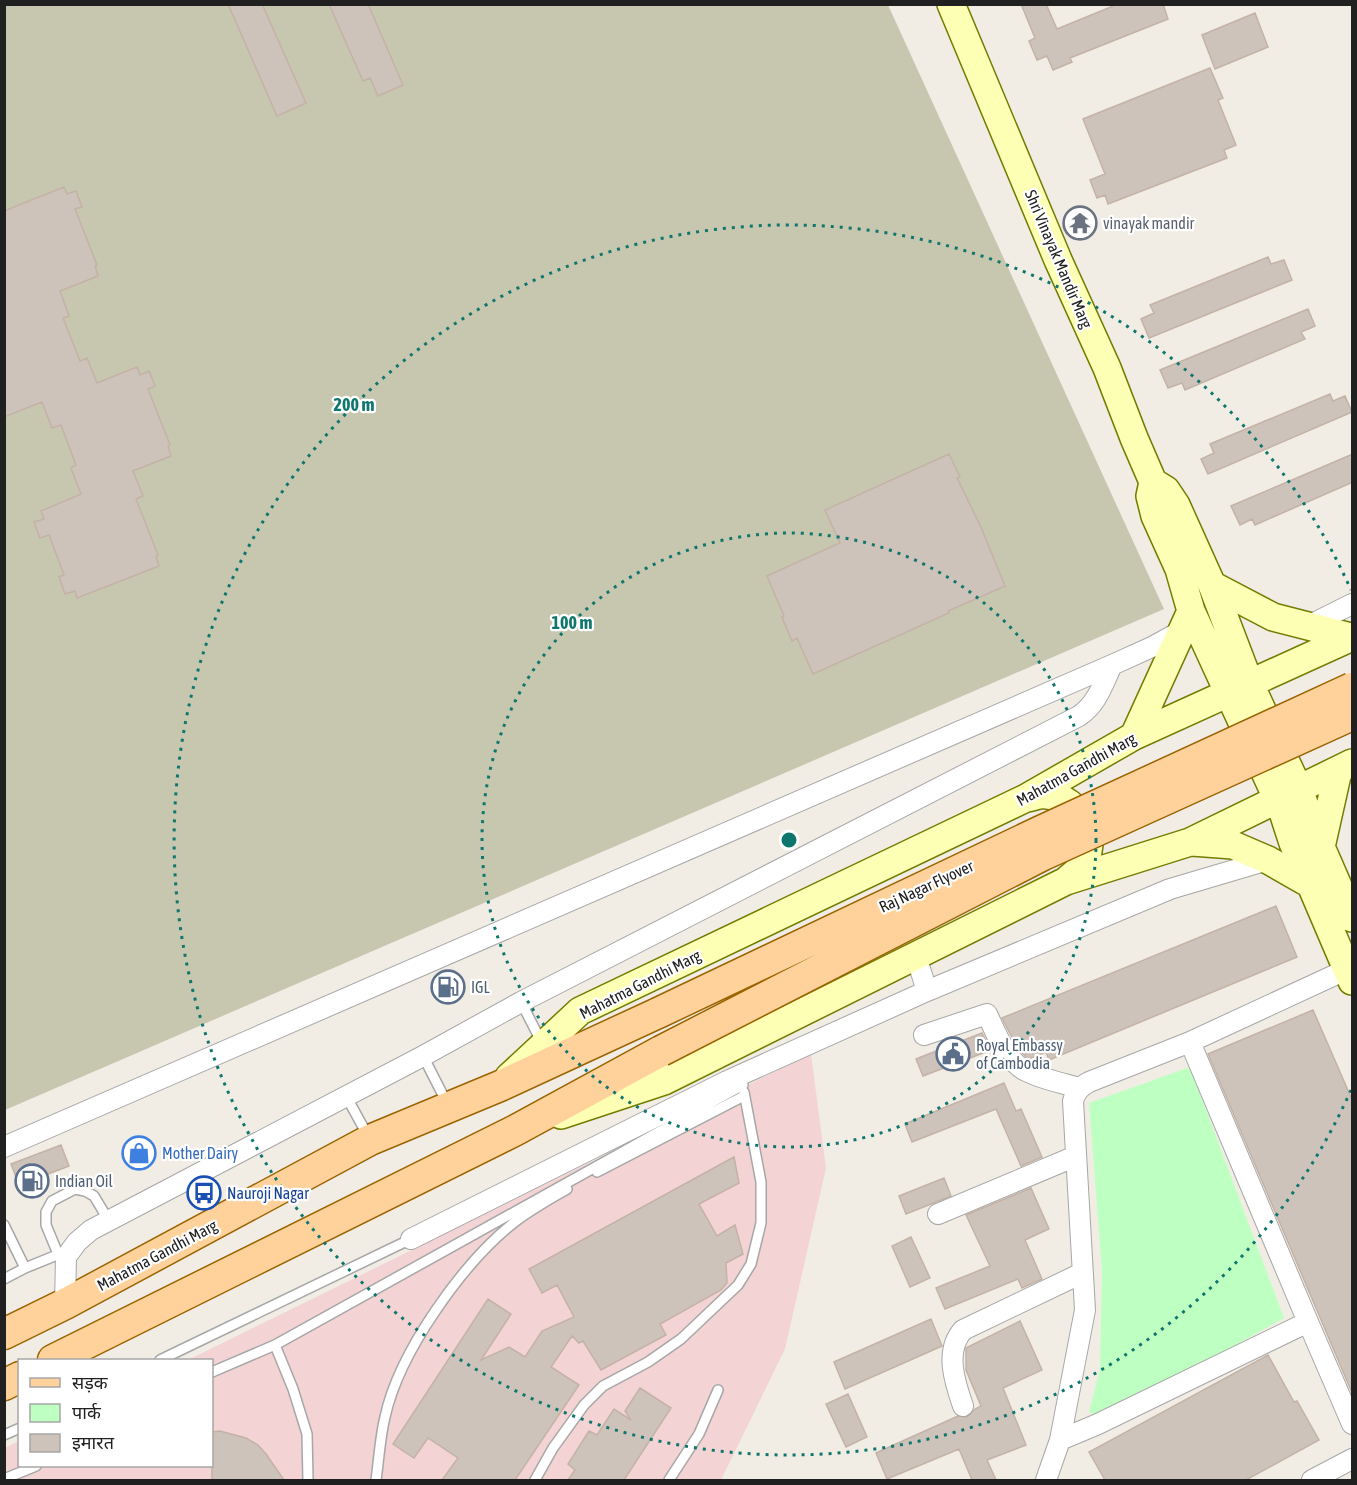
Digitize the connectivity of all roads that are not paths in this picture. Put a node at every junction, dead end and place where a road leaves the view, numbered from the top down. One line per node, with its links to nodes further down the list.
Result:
1 (951, 4): 2 (street, Shri Vinayak Mandir Marg)
2 (1154, 482): 3 (street); 5 (street, Shri Vinayak Mandir Marg)
3 (1212, 585): 6 (street); 9 (street)
4 (1353, 604): 6 (street)
5 (1187, 620): 8 (street); 9 (street, Shri Vinayak Mandir Marg); 12 (street)
6 (1308, 626): 7 (street)
7 (1352, 637): 9 (street, Mahatma Gandhi Marg)
8 (1112, 665): 25 (street); 38 (street)
9 (1239, 688): 12 (street, Mahatma Gandhi Marg); 14 (street)
10 (1353, 688): 31 (main road, Raj Nagar Flyover, bridge)
11 (1353, 715): 36 (main road, Raj Nagar Flyover, bridge)
12 (1134, 736): 15 (street, Mahatma Gandhi Marg)
13 (1345, 767): 14 (street); 17 (street)
14 (1288, 793): 16 (street); 17 (street); 20 (street)
15 (1026, 798): 19 (street); 28 (street, Mahatma Gandhi Marg)
16 (1190, 842): 18 (street); 19 (street)
17 (1321, 847): 21 (street)
18 (1268, 860): 20 (street); 24 (street)
19 (1066, 881): 22 (street)
20 (1310, 884): 23 (street)
21 (1353, 918)
22 (916, 956): 24 (street); 36 (street)
23 (1351, 972): 27 (street)
24 (927, 991): 30 (street)
25 (521, 1002): 28 (lane); 29 (street)
26 (924, 1035): 32 (street)
27 (1190, 1042): 32 (street); 49 (street)
28 (543, 1046): 31 (street, Mahatma Gandhi Marg)
29 (423, 1056): 33 (street); 35 (lane)
30 (741, 1080): 34 (lane); 43 (street); 51 (lane)
31 (500, 1086): 35 (main road, Mahatma Gandhi Marg)
32 (1079, 1088): 39 (street)
33 (346, 1096): 37 (lane); 41 (street)
34 (744, 1096): 67 (lane); 68 (lane)
35 (449, 1107): 37 (main road, Mahatma Gandhi Marg)
36 (514, 1131): 52 (main road)
37 (370, 1140): 48 (main road, Mahatma Gandhi Marg)
38 (4, 1147)
39 (1076, 1156): 40 (street); 46 (street)
40 (938, 1214)
41 (109, 1221): 44 (street); 44 (lane)
42 (6, 1231): 45 (lane)
43 (411, 1239): 53 (lane)
44 (64, 1252): 45 (lane); 48 (street)
45 (25, 1268): 47 (lane)
46 (1083, 1273): 58 (street); 62 (street)
47 (4, 1279)
48 (65, 1304): 50 (main road, Mahatma Gandhi Marg)
49 (1308, 1322): 59 (street); 62 (street)
50 (4, 1334)
51 (275, 1344): 54 (lane); 66 (lane)
52 (55, 1359)
53 (163, 1359)
54 (213, 1372)
55 (18, 1378): 56 (main road)
56 (4, 1385)
57 (718, 1390): 69 (lane)
58 (963, 1406)
59 (1353, 1424)
60 (18, 1429): 61 (lane)
61 (4, 1435)
62 (1060, 1440): 70 (street)
63 (1353, 1459): 71 (street)
64 (34, 1467): 65 (lane)
65 (4, 1479)
66 (308, 1480)
67 (376, 1480)
68 (535, 1480)
69 (669, 1480)
70 (1046, 1480)
71 (1312, 1480)

